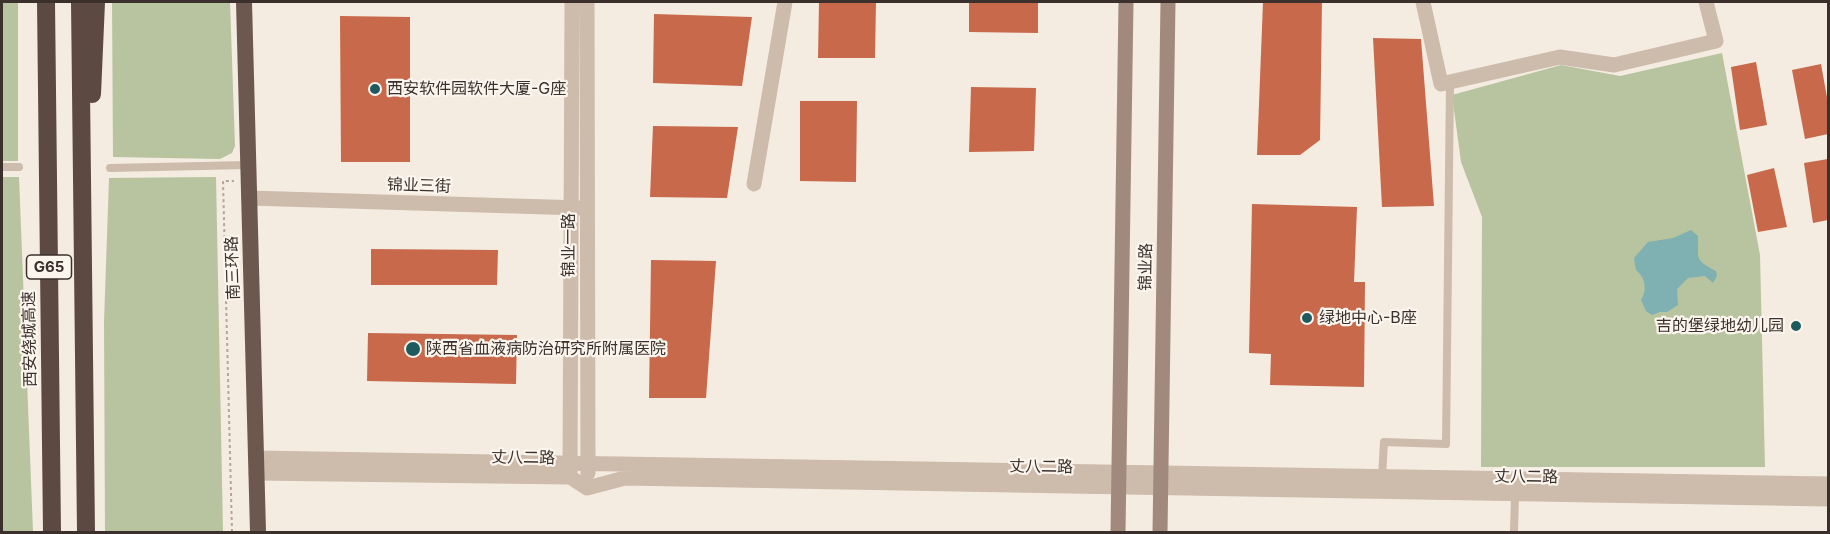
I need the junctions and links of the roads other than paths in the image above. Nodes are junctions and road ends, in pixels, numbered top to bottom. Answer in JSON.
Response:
{"nodes":[{"id":1,"x":41,"y":2,"type":"edge"},
{"id":2,"x":46,"y":2,"type":"edge"},
{"id":3,"x":80,"y":2,"type":"edge"},
{"id":4,"x":96,"y":2,"type":"edge"},
{"id":5,"x":244,"y":2,"type":"edge"},
{"id":6,"x":572,"y":2,"type":"edge"},
{"id":7,"x":587,"y":2,"type":"edge"},
{"id":8,"x":785,"y":2,"type":"edge"},
{"id":9,"x":1126,"y":2,"type":"edge"},
{"id":10,"x":1168,"y":2,"type":"edge"},
{"id":11,"x":1423,"y":2,"type":"edge"},
{"id":12,"x":1706,"y":2,"type":"edge"},
{"id":13,"x":46,"y":68,"type":"junction"},
{"id":14,"x":1450,"y":82,"type":"junction"},
{"id":15,"x":2,"y":167,"type":"edge"},
{"id":16,"x":19,"y":167,"type":"dead end"},
{"id":17,"x":110,"y":168,"type":"dead end"},
{"id":18,"x":248,"y":173,"type":"junction"},
{"id":19,"x":754,"y":184,"type":"dead end"},
{"id":20,"x":249,"y":198,"type":"junction"},
{"id":21,"x":82,"y":203,"type":"junction"},
{"id":22,"x":579,"y":208,"type":"junction"},
{"id":23,"x":588,"y":463,"type":"junction"},
{"id":24,"x":256,"y":466,"type":"junction"},
{"id":25,"x":570,"y":470,"type":"junction"},
{"id":26,"x":1382,"y":477,"type":"junction"},
{"id":27,"x":1119,"y":479,"type":"junction"},
{"id":28,"x":1161,"y":481,"type":"junction"},
{"id":29,"x":1828,"y":484,"type":"edge"},
{"id":30,"x":587,"y":488,"type":"junction"},
{"id":31,"x":1515,"y":495,"type":"junction"},
{"id":32,"x":1828,"y":499,"type":"edge"},
{"id":33,"x":52,"y":532,"type":"edge"},
{"id":34,"x":86,"y":532,"type":"edge"},
{"id":35,"x":258,"y":532,"type":"edge"},
{"id":36,"x":1118,"y":532,"type":"edge"},
{"id":37,"x":1160,"y":532,"type":"edge"},
{"id":38,"x":1514,"y":532,"type":"edge"}],
"edges":[{"from":1,"to":13,"type":"highway"},
{"from":2,"to":13,"type":"highway","name":"西安绕城高速","number":"G65"},
{"from":3,"to":21,"type":"highway","number":"G65"},
{"from":4,"to":21,"type":"highway"},
{"from":5,"to":18,"type":"highway","name":"南三环路"},
{"from":6,"to":22,"type":"street","name":"锦业一路"},
{"from":7,"to":22,"type":"street","name":"锦业一路"},
{"from":8,"to":19,"type":"street"},
{"from":9,"to":27,"type":"main road","name":"锦业路"},
{"from":10,"to":28,"type":"main road","name":"锦业路"},
{"from":11,"to":14,"type":"street"},
{"from":12,"to":14,"type":"street"},
{"from":13,"to":33,"type":"highway","name":"西安绕城高速","number":"G65"},
{"from":14,"to":26,"type":"lane"},
{"from":15,"to":16,"type":"lane"},
{"from":17,"to":18,"type":"lane"},
{"from":18,"to":20,"type":"highway","name":"南三环路"},
{"from":20,"to":22,"type":"street","name":"锦业三街"},
{"from":20,"to":24,"type":"highway","name":"南三环路"},
{"from":21,"to":34,"type":"highway","number":"G65"},
{"from":22,"to":23,"type":"street","name":"锦业一路"},
{"from":22,"to":25,"type":"street","name":"锦业一路"},
{"from":23,"to":25,"type":"street","name":"丈八二路"},
{"from":23,"to":27,"type":"street","name":"丈八二路"},
{"from":23,"to":30,"type":"street","name":"锦业一路"},
{"from":24,"to":25,"type":"street","name":"丈八二路"},
{"from":24,"to":35,"type":"highway","name":"南三环路"},
{"from":25,"to":30,"type":"street","name":"丈八二路"},
{"from":26,"to":28,"type":"street","name":"丈八二路"},
{"from":26,"to":29,"type":"street","name":"丈八二路"},
{"from":27,"to":28,"type":"street","name":"丈八二路"},
{"from":27,"to":30,"type":"street","name":"丈八二路"},
{"from":27,"to":36,"type":"main road","name":"锦业路"},
{"from":28,"to":31,"type":"street","name":"丈八二路"},
{"from":28,"to":37,"type":"main road","name":"锦业路"},
{"from":31,"to":32,"type":"street","name":"丈八二路"},
{"from":31,"to":38,"type":"lane"}]}
